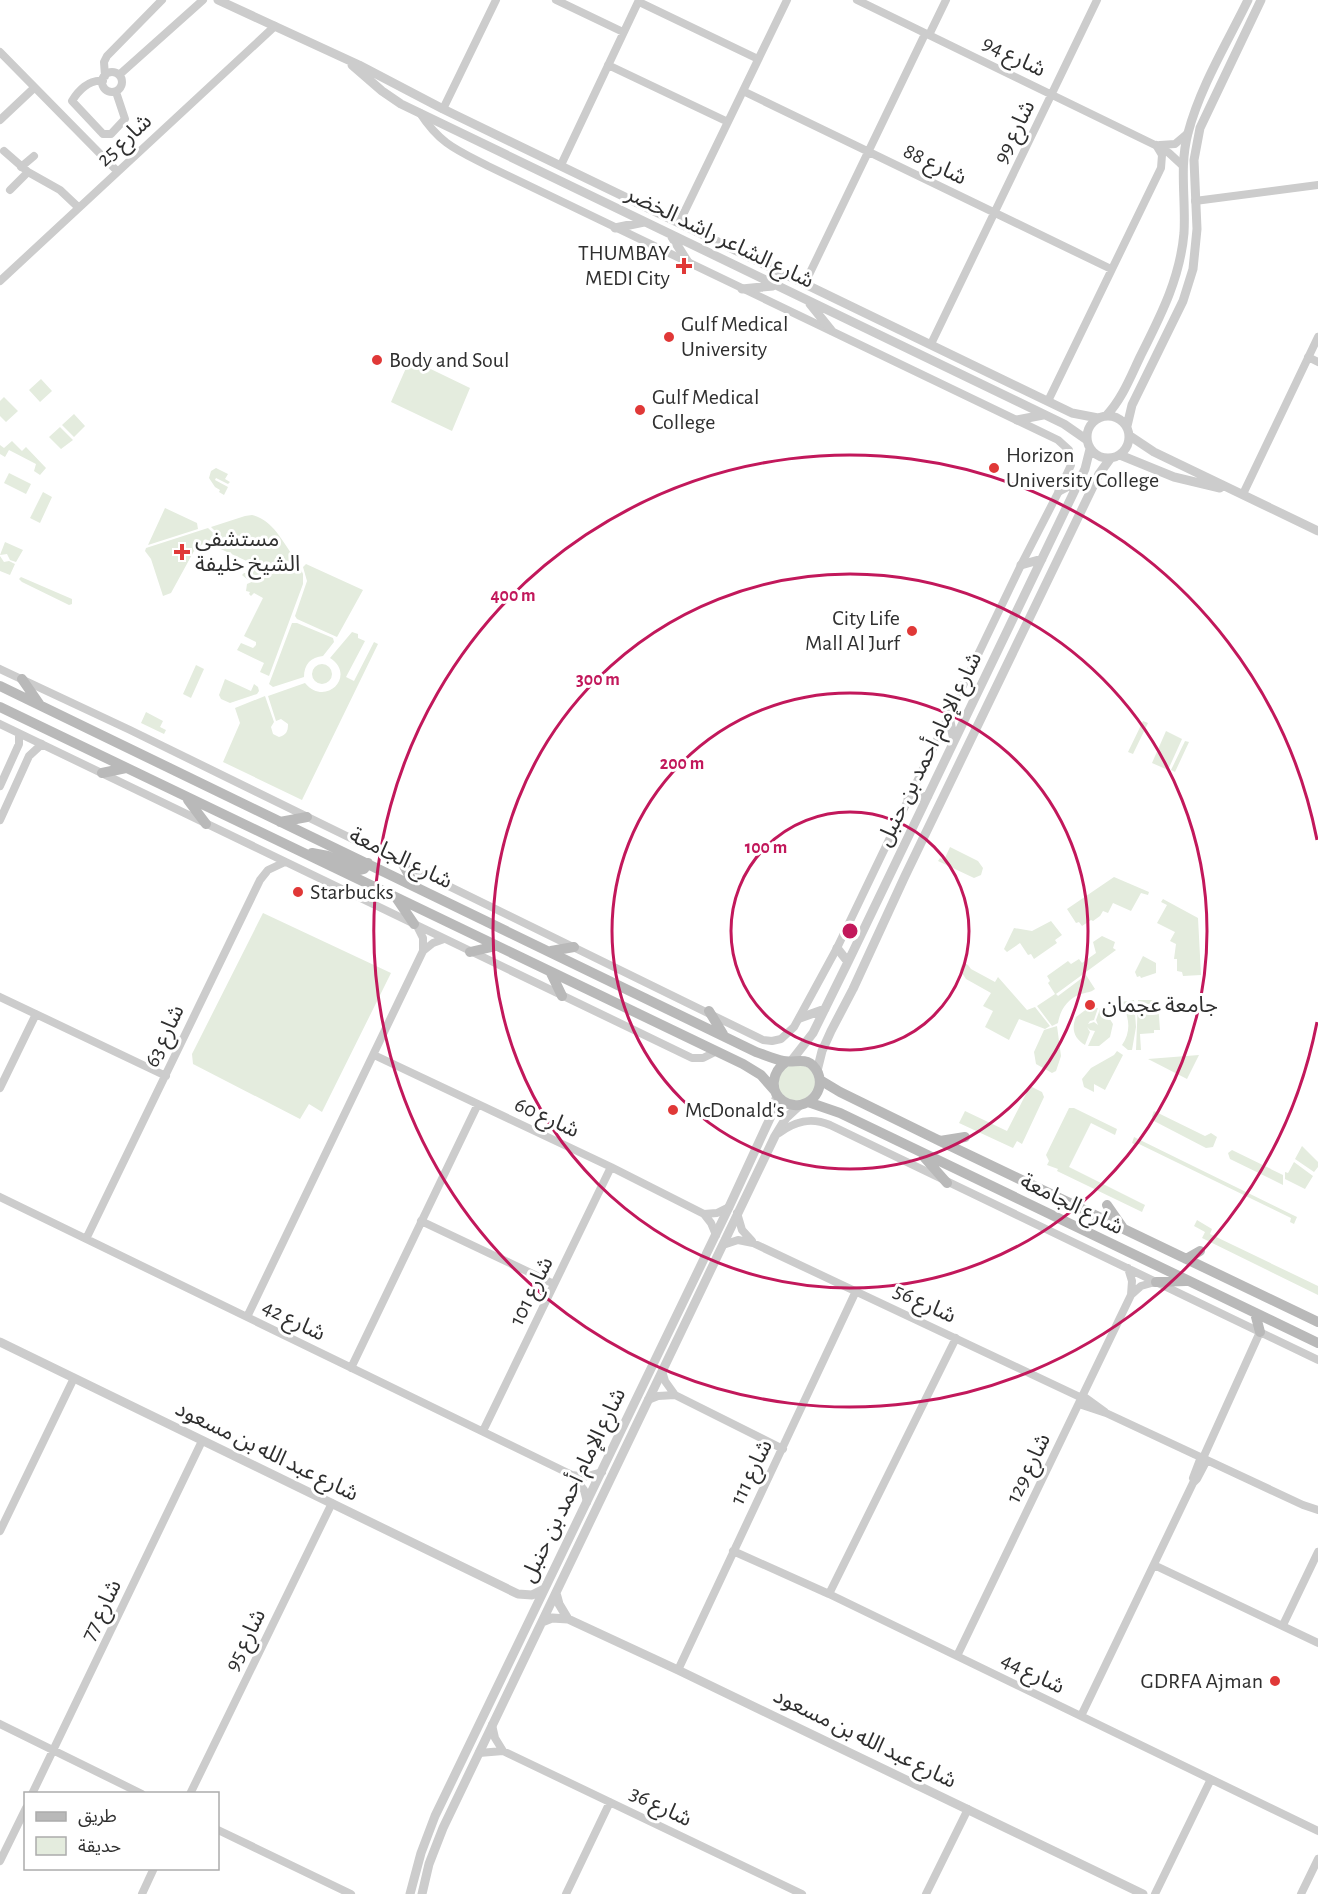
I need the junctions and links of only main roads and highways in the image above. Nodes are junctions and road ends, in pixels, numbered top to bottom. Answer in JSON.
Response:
{"nodes":[{"id":1,"x":22,"y":679,"type":"road end"},
{"id":2,"x":0,"y":686,"type":"edge"},
{"id":3,"x":41,"y":705,"type":"junction"},
{"id":4,"x":0,"y":707,"type":"edge"},
{"id":5,"x":126,"y":768,"type":"junction"},
{"id":6,"x":102,"y":773,"type":"road end"},
{"id":7,"x":186,"y":797,"type":"junction"},
{"id":8,"x":307,"y":817,"type":"road end"},
{"id":9,"x":280,"y":822,"type":"junction"},
{"id":10,"x":206,"y":824,"type":"road end"},
{"id":11,"x":306,"y":854,"type":"junction"},
{"id":12,"x":368,"y":863,"type":"junction"},
{"id":13,"x":403,"y":864,"type":"road end"},
{"id":14,"x":416,"y":886,"type":"junction"},
{"id":15,"x":397,"y":899,"type":"junction"},
{"id":16,"x":415,"y":925,"type":"road end"},
{"id":17,"x":496,"y":946,"type":"junction"},
{"id":18,"x":574,"y":947,"type":"road end"},
{"id":19,"x":470,"y":951,"type":"road end"},
{"id":20,"x":551,"y":951,"type":"junction"},
{"id":21,"x":551,"y":973,"type":"junction"},
{"id":22,"x":562,"y":996,"type":"road end"},
{"id":23,"x":709,"y":1011,"type":"road end"},
{"id":24,"x":725,"y":1037,"type":"junction"},
{"id":25,"x":789,"y":1061,"type":"junction"},
{"id":26,"x":818,"y":1076,"type":"junction"},
{"id":27,"x":776,"y":1093,"type":"junction"},
{"id":28,"x":804,"y":1104,"type":"junction"},
{"id":29,"x":965,"y":1137,"type":"dead end"},
{"id":30,"x":940,"y":1141,"type":"junction"},
{"id":31,"x":920,"y":1152,"type":"junction"},
{"id":32,"x":947,"y":1183,"type":"road end"},
{"id":33,"x":1107,"y":1205,"type":"dead end"},
{"id":34,"x":1123,"y":1228,"type":"junction"},
{"id":35,"x":1200,"y":1251,"type":"dead end"},
{"id":36,"x":1186,"y":1259,"type":"junction"},
{"id":37,"x":1187,"y":1281,"type":"junction"},
{"id":38,"x":1156,"y":1282,"type":"road end"},
{"id":39,"x":1318,"y":1310,"type":"edge"},
{"id":40,"x":1255,"y":1313,"type":"junction"},
{"id":41,"x":1301,"y":1315,"type":"junction"},
{"id":42,"x":1318,"y":1322,"type":"edge"},
{"id":43,"x":1260,"y":1332,"type":"road end"},
{"id":44,"x":1318,"y":1343,"type":"edge"}],
"edges":[{"from":1,"to":3,"type":"main road"},
{"from":2,"to":3,"type":"main road","name":"شارع الجامعة"},
{"from":3,"to":9,"type":"main road","name":"شارع الجامعة"},
{"from":4,"to":5,"type":"main road","name":"شارع الجامعة"},
{"from":5,"to":6,"type":"main road"},
{"from":5,"to":7,"type":"main road","name":"شارع الجامعة"},
{"from":7,"to":10,"type":"main road"},
{"from":7,"to":11,"type":"main road","name":"شارع الجامعة"},
{"from":8,"to":9,"type":"main road"},
{"from":9,"to":12,"type":"main road","name":"شارع الجامعة"},
{"from":11,"to":12,"type":"main road"},
{"from":11,"to":15,"type":"main road","name":"شارع الجامعة"},
{"from":12,"to":14,"type":"main road","name":"شارع الجامعة"},
{"from":13,"to":14,"type":"main road"},
{"from":14,"to":20,"type":"main road","name":"شارع الجامعة"},
{"from":15,"to":16,"type":"main road"},
{"from":15,"to":17,"type":"main road","name":"شارع الجامعة"},
{"from":17,"to":19,"type":"main road"},
{"from":17,"to":21,"type":"main road","name":"شارع الجامعة"},
{"from":18,"to":20,"type":"main road"},
{"from":20,"to":24,"type":"main road","name":"شارع الجامعة"},
{"from":21,"to":22,"type":"main road"},
{"from":21,"to":27,"type":"main road","name":"شارع الجامعة"},
{"from":23,"to":24,"type":"main road"},
{"from":24,"to":25,"type":"main road","name":"شارع الجامعة"},
{"from":25,"to":26,"type":"main road"},
{"from":25,"to":27,"type":"main road"},
{"from":26,"to":28,"type":"main road"},
{"from":26,"to":30,"type":"main road","name":"شارع الجامعة"},
{"from":27,"to":28,"type":"main road"},
{"from":28,"to":31,"type":"main road","name":"شارع الجامعة"},
{"from":29,"to":30,"type":"main road"},
{"from":30,"to":34,"type":"main road","name":"شارع الجامعة"},
{"from":31,"to":32,"type":"main road"},
{"from":31,"to":37,"type":"main road","name":"شارع الجامعة"},
{"from":33,"to":34,"type":"main road"},
{"from":34,"to":36,"type":"main road","name":"شارع الجامعة"},
{"from":35,"to":36,"type":"main road"},
{"from":36,"to":41,"type":"main road","name":"شارع الجامعة"},
{"from":37,"to":38,"type":"main road"},
{"from":37,"to":40,"type":"main road","name":"شارع الجامعة"},
{"from":39,"to":41,"type":"main road"},
{"from":40,"to":43,"type":"main road"},
{"from":40,"to":44,"type":"main road","name":"شارع الجامعة"},
{"from":41,"to":42,"type":"main road","name":"شارع الجامعة"}]}
